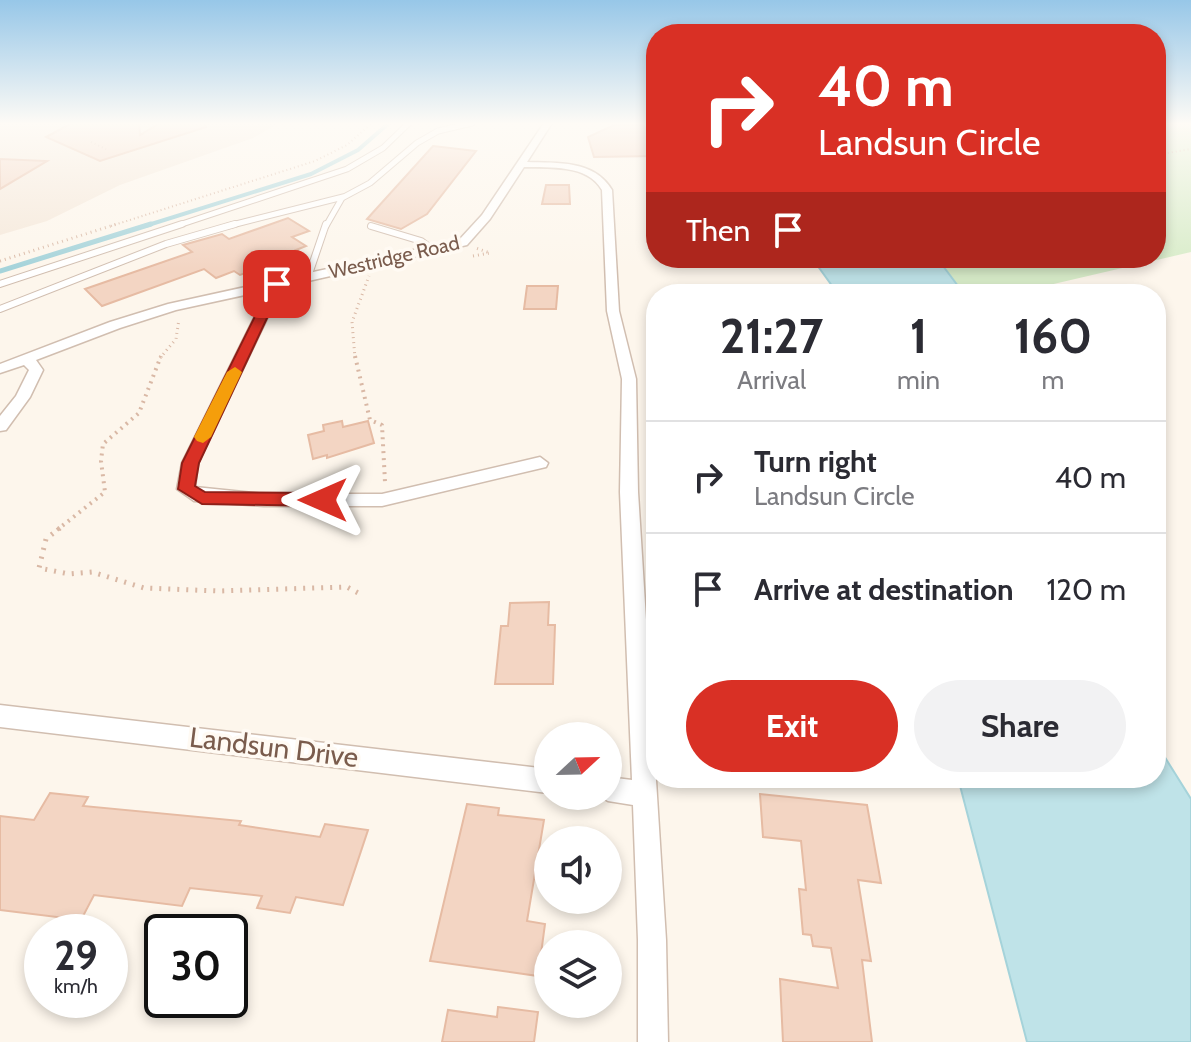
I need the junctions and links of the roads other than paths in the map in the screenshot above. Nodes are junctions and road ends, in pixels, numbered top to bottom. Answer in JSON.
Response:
{"nodes":[{"id":1,"x":338,"y":172,"type":"edge"},
{"id":2,"x":384,"y":172,"type":"edge"},
{"id":3,"x":516,"y":172,"type":"edge"},
{"id":4,"x":585,"y":172,"type":"edge"},
{"id":5,"x":343,"y":197,"type":"junction"},
{"id":6,"x":371,"y":226,"type":"dead end"},
{"id":7,"x":433,"y":250,"type":"junction"},
{"id":8,"x":308,"y":277,"type":"junction"},
{"id":9,"x":0,"y":284,"type":"edge"},
{"id":10,"x":277,"y":284,"type":"junction"},
{"id":11,"x":0,"y":309,"type":"edge"},
{"id":12,"x":27,"y":359,"type":"junction"},
{"id":13,"x":0,"y":369,"type":"edge"},
{"id":14,"x":0,"y":426,"type":"edge"},
{"id":15,"x":540,"y":463,"type":"dead end"},
{"id":16,"x":0,"y":716,"type":"edge"},
{"id":17,"x":534,"y":779,"type":"edge"},
{"id":18,"x":622,"y":791,"type":"edge"},
{"id":19,"x":644,"y":794,"type":"junction"},
{"id":20,"x":653,"y":1042,"type":"edge"}],
"edges":[{"from":1,"to":9,"type":"lane"},
{"from":2,"to":5,"type":"lane"},
{"from":3,"to":7,"type":"street","name":"Westridge Road"},
{"from":4,"to":19,"type":"street"},
{"from":5,"to":8,"type":"lane"},
{"from":5,"to":11,"type":"lane"},
{"from":6,"to":7,"type":"lane"},
{"from":7,"to":8,"type":"street","name":"Westridge Road"},
{"from":8,"to":10,"type":"street","name":"Westridge Road"},
{"from":10,"to":12,"type":"street","name":"Westridge Road"},
{"from":10,"to":15,"type":"street"},
{"from":12,"to":13,"type":"street","name":"Westridge Road"},
{"from":12,"to":14,"type":"street"},
{"from":16,"to":17,"type":"street","name":"Landsun Drive"},
{"from":18,"to":19,"type":"street"},
{"from":19,"to":20,"type":"street"}]}
